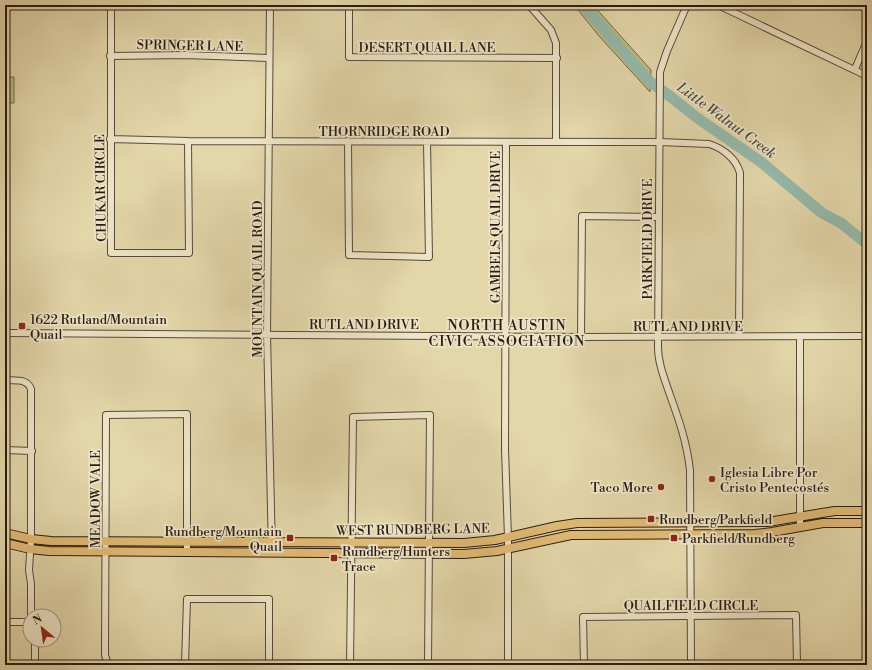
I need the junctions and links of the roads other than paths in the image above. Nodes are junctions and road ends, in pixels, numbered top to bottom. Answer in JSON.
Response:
{"nodes":[{"id":1,"x":111,"y":5,"type":"edge"},
{"id":2,"x":270,"y":5,"type":"edge"},
{"id":3,"x":349,"y":5,"type":"edge"},
{"id":4,"x":529,"y":5,"type":"edge"},
{"id":5,"x":687,"y":5,"type":"edge"},
{"id":6,"x":718,"y":5,"type":"edge"},
{"id":7,"x":867,"y":41,"type":"edge"},
{"id":8,"x":110,"y":56,"type":"junction"},
{"id":9,"x":269,"y":58,"type":"junction"},
{"id":10,"x":557,"y":58,"type":"junction"},
{"id":11,"x":855,"y":69,"type":"junction"},
{"id":12,"x":867,"y":76,"type":"edge"},
{"id":13,"x":110,"y":139,"type":"junction"},
{"id":14,"x":188,"y":141,"type":"junction"},
{"id":15,"x":269,"y":141,"type":"junction"},
{"id":16,"x":348,"y":141,"type":"junction"},
{"id":17,"x":427,"y":142,"type":"junction"},
{"id":18,"x":556,"y":142,"type":"junction"},
{"id":19,"x":659,"y":142,"type":"junction"},
{"id":20,"x":506,"y":143,"type":"junction"},
{"id":21,"x":658,"y":217,"type":"junction"},
{"id":22,"x":5,"y":333,"type":"edge"},
{"id":23,"x":267,"y":334,"type":"junction"},
{"id":24,"x":505,"y":336,"type":"junction"},
{"id":25,"x":738,"y":336,"type":"junction"},
{"id":26,"x":800,"y":336,"type":"junction"},
{"id":27,"x":867,"y":336,"type":"edge"},
{"id":28,"x":581,"y":337,"type":"junction"},
{"id":29,"x":658,"y":337,"type":"junction"},
{"id":30,"x":5,"y":380,"type":"edge"},
{"id":31,"x":5,"y":450,"type":"edge"},
{"id":32,"x":32,"y":451,"type":"junction"},
{"id":33,"x":867,"y":511,"type":"edge"},
{"id":34,"x":800,"y":516,"type":"junction"},
{"id":35,"x":867,"y":522,"type":"edge"},
{"id":36,"x":586,"y":523,"type":"junction"},
{"id":37,"x":690,"y":523,"type":"junction"},
{"id":38,"x":800,"y":527,"type":"junction"},
{"id":39,"x":5,"y":533,"type":"edge"},
{"id":40,"x":690,"y":533,"type":"junction"},
{"id":41,"x":587,"y":534,"type":"junction"},
{"id":42,"x":508,"y":538,"type":"junction"},
{"id":43,"x":31,"y":539,"type":"junction"},
{"id":44,"x":187,"y":541,"type":"junction"},
{"id":45,"x":105,"y":542,"type":"junction"},
{"id":46,"x":272,"y":542,"type":"junction"},
{"id":47,"x":351,"y":542,"type":"junction"},
{"id":48,"x":5,"y":543,"type":"edge"},
{"id":49,"x":428,"y":543,"type":"junction"},
{"id":50,"x":508,"y":548,"type":"junction"},
{"id":51,"x":30,"y":549,"type":"junction"},
{"id":52,"x":106,"y":552,"type":"junction"},
{"id":53,"x":187,"y":552,"type":"junction"},
{"id":54,"x":272,"y":552,"type":"junction"},
{"id":55,"x":351,"y":553,"type":"junction"},
{"id":56,"x":428,"y":553,"type":"junction"},
{"id":57,"x":31,"y":608,"type":"edge"},
{"id":58,"x":690,"y":617,"type":"junction"},
{"id":59,"x":5,"y":622,"type":"edge"},
{"id":60,"x":22,"y":622,"type":"edge"},
{"id":61,"x":35,"y":648,"type":"edge"},
{"id":62,"x":35,"y":664,"type":"edge"},
{"id":63,"x":108,"y":665,"type":"edge"},
{"id":64,"x":185,"y":665,"type":"edge"},
{"id":65,"x":269,"y":665,"type":"edge"},
{"id":66,"x":350,"y":665,"type":"edge"},
{"id":67,"x":428,"y":665,"type":"edge"},
{"id":68,"x":508,"y":665,"type":"edge"},
{"id":69,"x":584,"y":665,"type":"edge"},
{"id":70,"x":691,"y":665,"type":"edge"},
{"id":71,"x":798,"y":665,"type":"edge"}],
"edges":[{"from":1,"to":8,"type":"street","name":"CHUKAR CIRCLE"},
{"from":2,"to":9,"type":"street","name":"MOUNTAIN QUAIL ROAD"},
{"from":3,"to":10,"type":"street","name":"DESERT QUAIL LANE"},
{"from":4,"to":10,"type":"street"},
{"from":5,"to":19,"type":"street","name":"PARKFIELD DRIVE"},
{"from":6,"to":11,"type":"street"},
{"from":7,"to":11,"type":"street"},
{"from":8,"to":9,"type":"street","name":"SPRINGER LANE"},
{"from":8,"to":13,"type":"street","name":"CHUKAR CIRCLE"},
{"from":9,"to":15,"type":"street","name":"MOUNTAIN QUAIL ROAD"},
{"from":10,"to":18,"type":"street"},
{"from":11,"to":12,"type":"street"},
{"from":13,"to":14,"type":"street","name":"THORNRIDGE ROAD"},
{"from":13,"to":14,"type":"street","name":"CHUKAR CIRCLE"},
{"from":14,"to":15,"type":"street","name":"THORNRIDGE ROAD"},
{"from":15,"to":16,"type":"street","name":"THORNRIDGE ROAD"},
{"from":15,"to":23,"type":"street","name":"MOUNTAIN QUAIL ROAD"},
{"from":16,"to":17,"type":"street","name":"THORNRIDGE ROAD"},
{"from":16,"to":17,"type":"street"},
{"from":17,"to":20,"type":"street","name":"THORNRIDGE ROAD"},
{"from":18,"to":19,"type":"street","name":"THORNRIDGE ROAD"},
{"from":18,"to":20,"type":"street","name":"THORNRIDGE ROAD"},
{"from":19,"to":21,"type":"street","name":"PARKFIELD DRIVE"},
{"from":19,"to":25,"type":"street","name":"THORNRIDGE ROAD"},
{"from":20,"to":24,"type":"street","name":"GAMBELS QUAIL DRIVE"},
{"from":21,"to":28,"type":"street"},
{"from":21,"to":29,"type":"street","name":"PARKFIELD DRIVE"},
{"from":22,"to":23,"type":"street","name":"RUTLAND DRIVE"},
{"from":23,"to":24,"type":"street","name":"RUTLAND DRIVE"},
{"from":23,"to":46,"type":"street","name":"MOUNTAIN QUAIL ROAD"},
{"from":24,"to":28,"type":"street","name":"RUTLAND DRIVE"},
{"from":24,"to":42,"type":"street","name":"GAMBELS QUAIL DRIVE"},
{"from":25,"to":26,"type":"street","name":"RUTLAND DRIVE"},
{"from":25,"to":29,"type":"street","name":"RUTLAND DRIVE"},
{"from":26,"to":27,"type":"street","name":"RUTLAND DRIVE"},
{"from":26,"to":34,"type":"street"},
{"from":28,"to":29,"type":"street","name":"RUTLAND DRIVE"},
{"from":29,"to":37,"type":"street","name":"PARKFIELD DRIVE"},
{"from":30,"to":32,"type":"street"},
{"from":31,"to":32,"type":"street"},
{"from":32,"to":43,"type":"street"},
{"from":33,"to":34,"type":"main road","name":"WEST RUNDBERG LANE"},
{"from":34,"to":37,"type":"main road","name":"WEST RUNDBERG LANE"},
{"from":34,"to":38,"type":"street"},
{"from":35,"to":38,"type":"main road","name":"WEST RUNDBERG LANE"},
{"from":36,"to":37,"type":"main road","name":"WEST RUNDBERG LANE"},
{"from":36,"to":41,"type":"main road"},
{"from":36,"to":42,"type":"main road","name":"WEST RUNDBERG LANE"},
{"from":37,"to":40,"type":"street","name":"PARKFIELD DRIVE"},
{"from":38,"to":40,"type":"main road","name":"WEST RUNDBERG LANE"},
{"from":39,"to":43,"type":"main road","name":"WEST RUNDBERG LANE"},
{"from":40,"to":41,"type":"main road","name":"WEST RUNDBERG LANE"},
{"from":40,"to":58,"type":"street","name":"PARKFIELD DRIVE"},
{"from":41,"to":50,"type":"main road","name":"WEST RUNDBERG LANE"},
{"from":42,"to":49,"type":"main road","name":"WEST RUNDBERG LANE"},
{"from":42,"to":50,"type":"street","name":"GAMBELS QUAIL DRIVE"},
{"from":43,"to":45,"type":"main road","name":"WEST RUNDBERG LANE"},
{"from":43,"to":51,"type":"street"},
{"from":44,"to":45,"type":"main road","name":"WEST RUNDBERG LANE"},
{"from":44,"to":45,"type":"street","name":"MEADOW VALE"},
{"from":44,"to":46,"type":"main road","name":"WEST RUNDBERG LANE"},
{"from":44,"to":53,"type":"street"},
{"from":45,"to":52,"type":"street","name":"MEADOW VALE"},
{"from":46,"to":47,"type":"main road","name":"WEST RUNDBERG LANE"},
{"from":46,"to":54,"type":"street","name":"MOUNTAIN QUAIL ROAD"},
{"from":47,"to":49,"type":"main road","name":"WEST RUNDBERG LANE"},
{"from":47,"to":49,"type":"street"},
{"from":47,"to":55,"type":"street"},
{"from":48,"to":51,"type":"main road","name":"WEST RUNDBERG LANE"},
{"from":49,"to":56,"type":"street"},
{"from":50,"to":56,"type":"main road","name":"WEST RUNDBERG LANE"},
{"from":50,"to":68,"type":"street","name":"GAMBELS QUAIL DRIVE"},
{"from":51,"to":52,"type":"main road","name":"WEST RUNDBERG LANE"},
{"from":51,"to":57,"type":"street"},
{"from":52,"to":53,"type":"main road","name":"WEST RUNDBERG LANE"},
{"from":52,"to":63,"type":"street","name":"MEADOW VALE"},
{"from":53,"to":54,"type":"main road","name":"WEST RUNDBERG LANE"},
{"from":54,"to":55,"type":"main road","name":"WEST RUNDBERG LANE"},
{"from":55,"to":56,"type":"main road","name":"WEST RUNDBERG LANE"},
{"from":55,"to":66,"type":"street"},
{"from":56,"to":67,"type":"street"},
{"from":58,"to":69,"type":"street","name":"QUAILFIELD CIRCLE"},
{"from":58,"to":70,"type":"street","name":"PARKFIELD DRIVE"},
{"from":58,"to":71,"type":"street","name":"QUAILFIELD CIRCLE"},
{"from":59,"to":60,"type":"street"},
{"from":61,"to":62,"type":"street"},
{"from":64,"to":65,"type":"street"}]}
